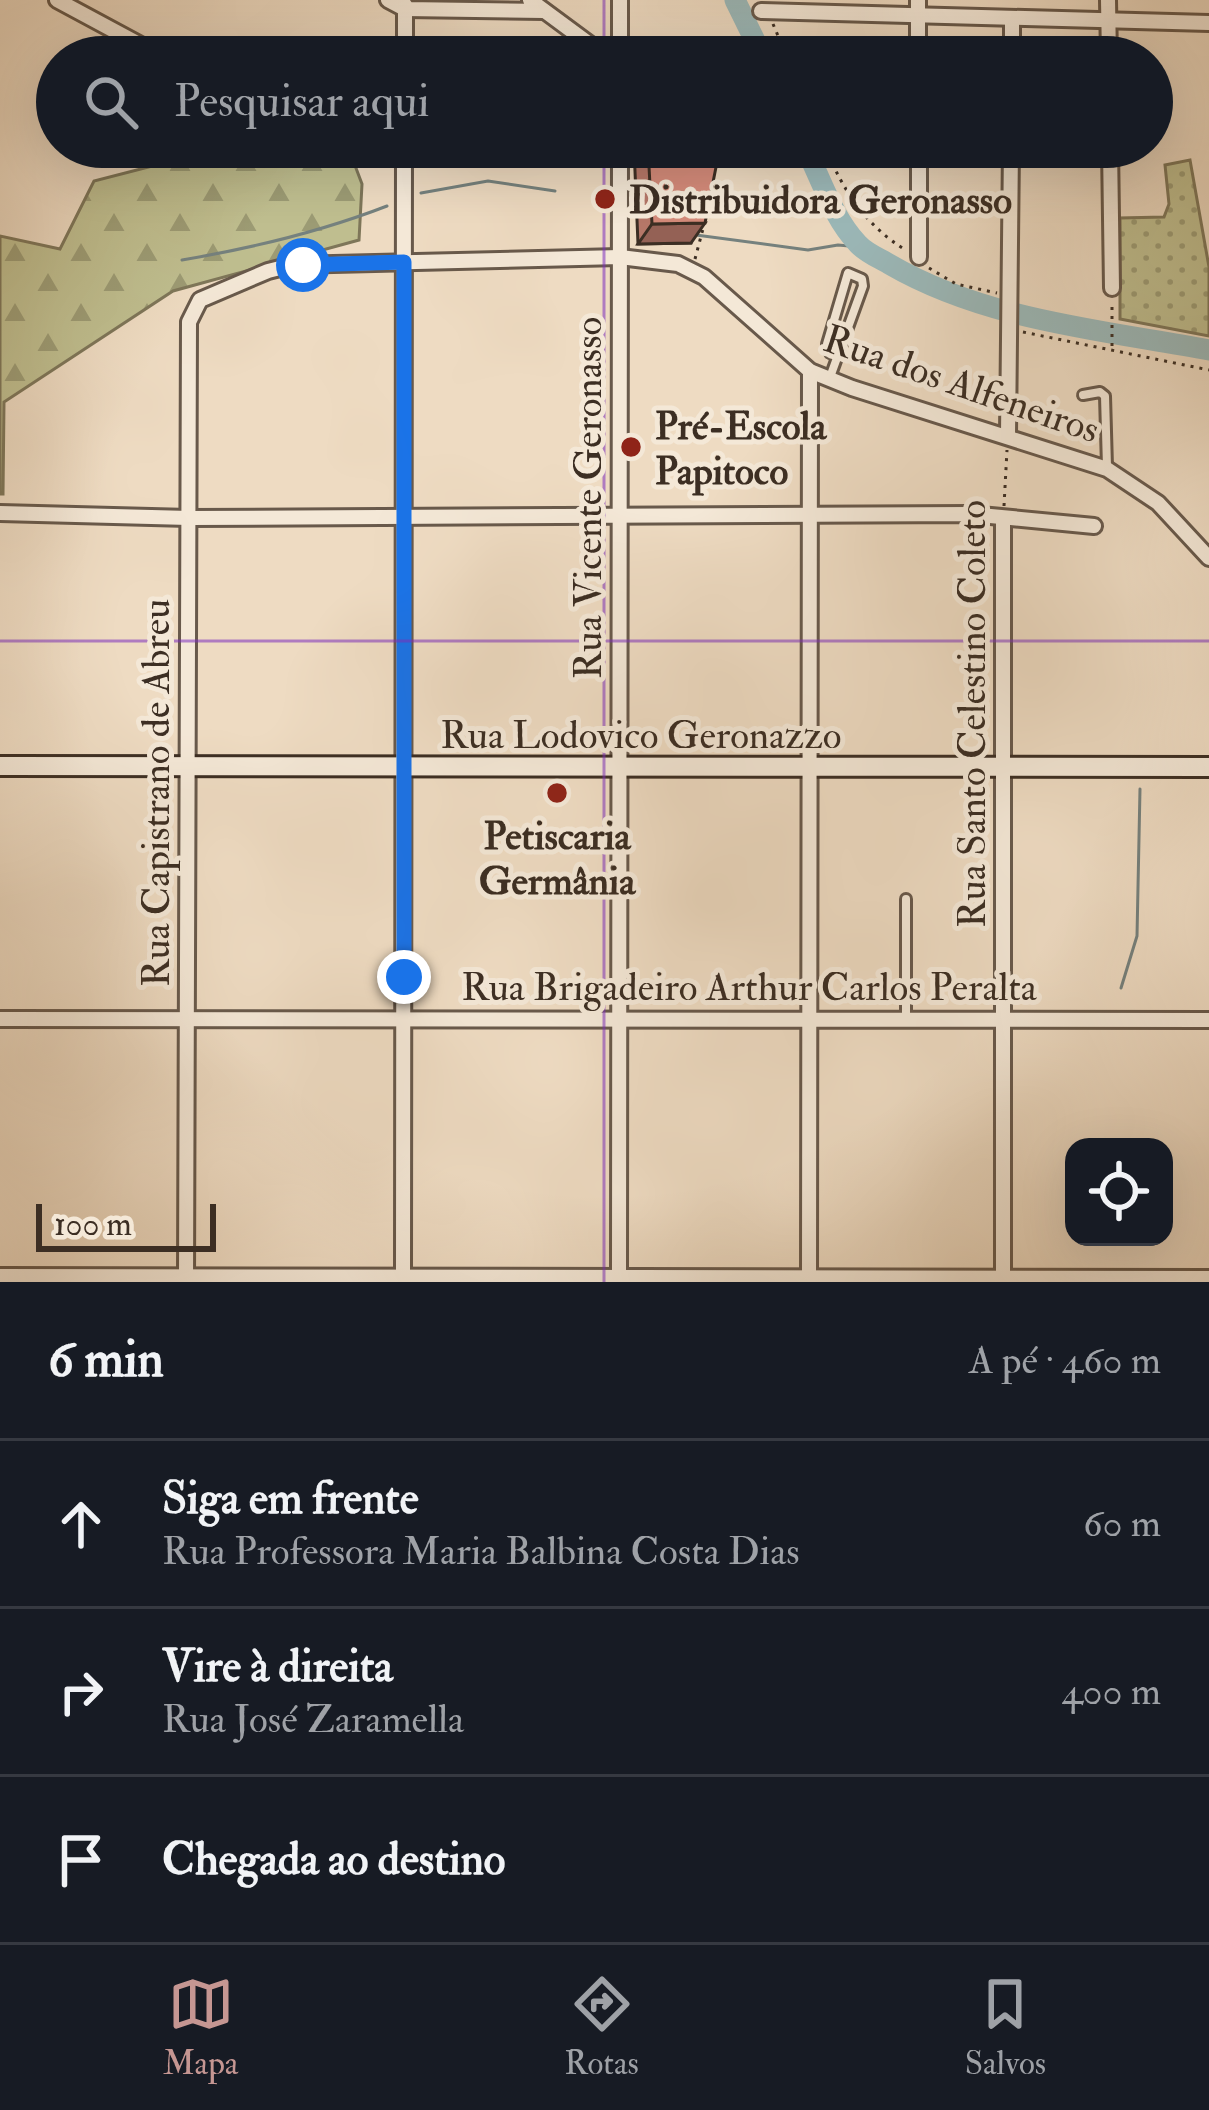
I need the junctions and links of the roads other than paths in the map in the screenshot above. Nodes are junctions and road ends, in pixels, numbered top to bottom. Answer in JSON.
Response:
{"nodes":[{"id":1,"x":57,"y":0,"type":"edge"},
{"id":2,"x":388,"y":0,"type":"edge"},
{"id":3,"x":530,"y":0,"type":"edge"},
{"id":4,"x":620,"y":0,"type":"edge"},
{"id":5,"x":1108,"y":0,"type":"edge"},
{"id":6,"x":405,"y":4,"type":"edge"},
{"id":7,"x":825,"y":6,"type":"edge"},
{"id":8,"x":918,"y":8,"type":"edge"},
{"id":9,"x":544,"y":11,"type":"junction"},
{"id":10,"x":761,"y":11,"type":"road end"},
{"id":11,"x":1012,"y":18,"type":"junction"},
{"id":12,"x":1108,"y":20,"type":"junction"},
{"id":13,"x":1209,"y":23,"type":"edge"},
{"id":14,"x":124,"y":36,"type":"edge"},
{"id":15,"x":404,"y":36,"type":"edge"},
{"id":16,"x":578,"y":36,"type":"edge"},
{"id":17,"x":620,"y":36,"type":"edge"},
{"id":18,"x":1012,"y":36,"type":"edge"},
{"id":19,"x":1108,"y":36,"type":"edge"},
{"id":20,"x":404,"y":168,"type":"edge"},
{"id":21,"x":620,"y":168,"type":"edge"},
{"id":22,"x":919,"y":168,"type":"edge"},
{"id":23,"x":1011,"y":168,"type":"edge"},
{"id":24,"x":1110,"y":168,"type":"edge"},
{"id":25,"x":620,"y":257,"type":"junction"},
{"id":26,"x":920,"y":257,"type":"road end"},
{"id":27,"x":404,"y":262,"type":"junction"},
{"id":28,"x":1112,"y":288,"type":"dead end"},
{"id":29,"x":838,"y":356,"type":"junction"},
{"id":30,"x":810,"y":371,"type":"junction"},
{"id":31,"x":829,"y":380,"type":"junction"},
{"id":32,"x":1083,"y":394,"type":"dead end"},
{"id":33,"x":1008,"y":435,"type":"junction"},
{"id":34,"x":1107,"y":469,"type":"junction"},
{"id":35,"x":0,"y":513,"type":"edge"},
{"id":36,"x":810,"y":514,"type":"junction"},
{"id":37,"x":620,"y":516,"type":"junction"},
{"id":38,"x":404,"y":517,"type":"junction"},
{"id":39,"x":189,"y":518,"type":"junction"},
{"id":40,"x":1003,"y":520,"type":"junction"},
{"id":41,"x":1094,"y":526,"type":"dead end"},
{"id":42,"x":1209,"y":558,"type":"edge"},
{"id":43,"x":0,"y":766,"type":"edge"},
{"id":44,"x":188,"y":766,"type":"junction"},
{"id":45,"x":404,"y":766,"type":"junction"},
{"id":46,"x":620,"y":767,"type":"junction"},
{"id":47,"x":810,"y":767,"type":"junction"},
{"id":48,"x":1003,"y":767,"type":"junction"},
{"id":49,"x":1209,"y":767,"type":"edge"},
{"id":50,"x":906,"y":899,"type":"dead end"},
{"id":51,"x":0,"y":1018,"type":"edge"},
{"id":52,"x":187,"y":1019,"type":"junction"},
{"id":53,"x":404,"y":1019,"type":"junction"},
{"id":54,"x":619,"y":1019,"type":"junction"},
{"id":55,"x":809,"y":1019,"type":"junction"},
{"id":56,"x":906,"y":1019,"type":"junction"},
{"id":57,"x":1003,"y":1020,"type":"junction"},
{"id":58,"x":1209,"y":1020,"type":"edge"},
{"id":59,"x":0,"y":1276,"type":"edge"},
{"id":60,"x":1209,"y":1277,"type":"edge"},
{"id":61,"x":186,"y":1279,"type":"edge"},
{"id":62,"x":403,"y":1279,"type":"edge"},
{"id":63,"x":619,"y":1279,"type":"edge"},
{"id":64,"x":809,"y":1279,"type":"edge"},
{"id":65,"x":1003,"y":1280,"type":"edge"}],
"edges":[{"from":1,"to":14,"type":"street"},
{"from":2,"to":6,"type":"street"},
{"from":3,"to":9,"type":"street"},
{"from":4,"to":17,"type":"street"},
{"from":5,"to":12,"type":"street"},
{"from":6,"to":9,"type":"street"},
{"from":6,"to":15,"type":"street"},
{"from":7,"to":8,"type":"street"},
{"from":7,"to":10,"type":"street"},
{"from":8,"to":11,"type":"street"},
{"from":9,"to":16,"type":"street"},
{"from":11,"to":12,"type":"street"},
{"from":11,"to":18,"type":"street"},
{"from":12,"to":13,"type":"street"},
{"from":12,"to":19,"type":"street"},
{"from":20,"to":27,"type":"street"},
{"from":21,"to":25,"type":"street","name":"Rua Vicente Geronasso"},
{"from":22,"to":26,"type":"street"},
{"from":23,"to":33,"type":"street"},
{"from":24,"to":28,"type":"street"},
{"from":25,"to":27,"type":"street"},
{"from":25,"to":30,"type":"street","name":"Rua dos Alfeneiros"},
{"from":25,"to":37,"type":"street","name":"Rua Vicente Geronasso"},
{"from":27,"to":38,"type":"street"},
{"from":27,"to":39,"type":"street","name":"Rua Capistrano de Abreu"},
{"from":29,"to":29,"type":"lane"},
{"from":29,"to":31,"type":"lane"},
{"from":30,"to":31,"type":"street","name":"Rua dos Alfeneiros"},
{"from":30,"to":36,"type":"street"},
{"from":31,"to":33,"type":"street","name":"Rua dos Alfeneiros"},
{"from":32,"to":34,"type":"lane"},
{"from":33,"to":34,"type":"street","name":"Rua dos Alfeneiros"},
{"from":34,"to":42,"type":"street","name":"Rua dos Alfeneiros"},
{"from":35,"to":39,"type":"street"},
{"from":36,"to":37,"type":"street"},
{"from":36,"to":40,"type":"street"},
{"from":36,"to":47,"type":"street"},
{"from":37,"to":38,"type":"street"},
{"from":37,"to":46,"type":"street","name":"Rua Vicente Geronasso"},
{"from":38,"to":39,"type":"street"},
{"from":38,"to":45,"type":"street"},
{"from":39,"to":44,"type":"street","name":"Rua Capistrano de Abreu"},
{"from":40,"to":41,"type":"street"},
{"from":40,"to":48,"type":"street","name":"Rua Santo Celestino Coleto"},
{"from":43,"to":44,"type":"main road","name":"Rua Lodovico Geronazzo"},
{"from":44,"to":45,"type":"main road","name":"Rua Lodovico Geronazzo"},
{"from":44,"to":52,"type":"street","name":"Rua Capistrano de Abreu"},
{"from":45,"to":46,"type":"main road","name":"Rua Lodovico Geronazzo"},
{"from":45,"to":53,"type":"street"},
{"from":46,"to":47,"type":"main road","name":"Rua Lodovico Geronazzo"},
{"from":46,"to":54,"type":"street","name":"Rua Vicente Geronasso"},
{"from":47,"to":48,"type":"main road","name":"Rua Lodovico Geronazzo"},
{"from":47,"to":55,"type":"street"},
{"from":48,"to":49,"type":"main road","name":"Rua Lodovico Geronazzo"},
{"from":48,"to":57,"type":"street","name":"Rua Santo Celestino Coleto"},
{"from":50,"to":56,"type":"lane"},
{"from":51,"to":52,"type":"street","name":"Rua Brigadeiro Arthur Carlos Peralta"},
{"from":52,"to":53,"type":"street","name":"Rua Brigadeiro Arthur Carlos Peralta"},
{"from":52,"to":61,"type":"street","name":"Rua Capistrano de Abreu"},
{"from":53,"to":54,"type":"street","name":"Rua Brigadeiro Arthur Carlos Peralta"},
{"from":53,"to":62,"type":"street"},
{"from":54,"to":55,"type":"street","name":"Rua Brigadeiro Arthur Carlos Peralta"},
{"from":54,"to":63,"type":"street","name":"Rua Vicente Geronasso"},
{"from":55,"to":56,"type":"street","name":"Rua Brigadeiro Arthur Carlos Peralta"},
{"from":55,"to":64,"type":"street"},
{"from":56,"to":57,"type":"street","name":"Rua Brigadeiro Arthur Carlos Peralta"},
{"from":57,"to":58,"type":"street","name":"Rua Brigadeiro Arthur Carlos Peralta"},
{"from":57,"to":65,"type":"street","name":"Rua Santo Celestino Coleto"},
{"from":59,"to":61,"type":"street"},
{"from":60,"to":65,"type":"street"},
{"from":61,"to":62,"type":"street"},
{"from":62,"to":63,"type":"street"},
{"from":63,"to":64,"type":"street"},
{"from":64,"to":65,"type":"street"}]}
